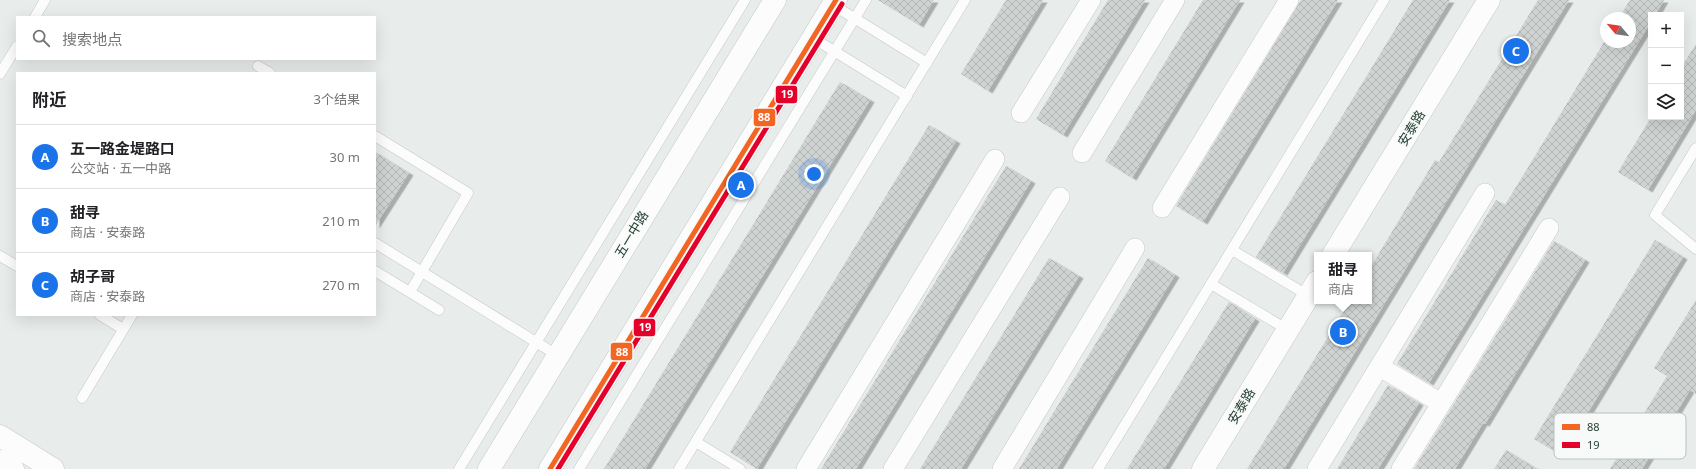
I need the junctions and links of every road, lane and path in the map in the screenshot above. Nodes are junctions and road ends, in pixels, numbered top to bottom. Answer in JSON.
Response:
{"nodes":[{"id":1,"x":45,"y":0,"type":"edge"},
{"id":2,"x":745,"y":0,"type":"edge"},
{"id":3,"x":775,"y":0,"type":"edge"},
{"id":4,"x":866,"y":0,"type":"edge"},
{"id":5,"x":966,"y":0,"type":"edge"},
{"id":6,"x":1091,"y":0,"type":"edge"},
{"id":7,"x":1175,"y":0,"type":"edge"},
{"id":8,"x":1289,"y":0,"type":"edge"},
{"id":9,"x":1384,"y":0,"type":"edge"},
{"id":10,"x":1489,"y":0,"type":"edge"},
{"id":11,"x":834,"y":3,"type":"edge"},
{"id":12,"x":36,"y":16,"type":"edge"},
{"id":13,"x":855,"y":19,"type":"junction"},
{"id":14,"x":813,"y":38,"type":"junction"},
{"id":15,"x":16,"y":48,"type":"edge"},
{"id":16,"x":835,"y":51,"type":"junction"},
{"id":17,"x":927,"y":63,"type":"junction"},
{"id":18,"x":258,"y":66,"type":"dead end"},
{"id":19,"x":268,"y":72,"type":"edge"},
{"id":20,"x":0,"y":74,"type":"edge"},
{"id":21,"x":907,"y":96,"type":"junction"},
{"id":22,"x":1021,"y":113,"type":"dead end"},
{"id":23,"x":376,"y":137,"type":"edge"},
{"id":24,"x":1696,"y":148,"type":"edge"},
{"id":25,"x":1082,"y":153,"type":"dead end"},
{"id":26,"x":995,"y":159,"type":"dead end"},
{"id":27,"x":1485,"y":193,"type":"dead end"},
{"id":28,"x":1060,"y":197,"type":"dead end"},
{"id":29,"x":1162,"y":208,"type":"dead end"},
{"id":30,"x":1549,"y":228,"type":"dead end"},
{"id":31,"x":376,"y":244,"type":"edge"},
{"id":32,"x":1135,"y":248,"type":"dead end"},
{"id":33,"x":1696,"y":249,"type":"edge"},
{"id":34,"x":1232,"y":250,"type":"junction"},
{"id":35,"x":1335,"y":252,"type":"edge"},
{"id":36,"x":0,"y":256,"type":"edge"},
{"id":37,"x":16,"y":265,"type":"edge"},
{"id":38,"x":422,"y":271,"type":"junction"},
{"id":39,"x":376,"y":272,"type":"edge"},
{"id":40,"x":1211,"y":284,"type":"junction"},
{"id":41,"x":1313,"y":289,"type":"edge"},
{"id":42,"x":410,"y":292,"type":"junction"},
{"id":43,"x":439,"y":310,"type":"dead end"},
{"id":44,"x":102,"y":316,"type":"edge"},
{"id":45,"x":131,"y":316,"type":"edge"},
{"id":46,"x":123,"y":329,"type":"junction"},
{"id":47,"x":1288,"y":330,"type":"junction"},
{"id":48,"x":537,"y":342,"type":"junction"},
{"id":49,"x":558,"y":355,"type":"junction"},
{"id":50,"x":1380,"y":367,"type":"junction"},
{"id":51,"x":82,"y":398,"type":"dead end"},
{"id":52,"x":1441,"y":403,"type":"junction"},
{"id":53,"x":0,"y":436,"type":"edge"},
{"id":54,"x":696,"y":442,"type":"junction"},
{"id":55,"x":0,"y":461,"type":"edge"},
{"id":56,"x":13,"y":469,"type":"edge"},
{"id":57,"x":53,"y":469,"type":"edge"},
{"id":58,"x":460,"y":469,"type":"edge"},
{"id":59,"x":489,"y":469,"type":"edge"},
{"id":60,"x":550,"y":469,"type":"edge"},
{"id":61,"x":579,"y":469,"type":"edge"},
{"id":62,"x":680,"y":469,"type":"edge"},
{"id":63,"x":740,"y":469,"type":"edge"},
{"id":64,"x":806,"y":469,"type":"edge"},
{"id":65,"x":893,"y":469,"type":"edge"},
{"id":66,"x":1002,"y":469,"type":"edge"},
{"id":67,"x":1098,"y":469,"type":"edge"},
{"id":68,"x":1203,"y":469,"type":"edge"},
{"id":69,"x":1317,"y":469,"type":"edge"},
{"id":70,"x":1401,"y":469,"type":"edge"}],
"edges":[{"from":1,"to":12,"type":"lane"},
{"from":2,"to":48,"type":"lane"},
{"from":3,"to":49,"type":"street","name":"五一中路"},
{"from":4,"to":13,"type":"lane"},
{"from":5,"to":17,"type":"lane"},
{"from":6,"to":22,"type":"street"},
{"from":7,"to":25,"type":"street"},
{"from":8,"to":29,"type":"street"},
{"from":9,"to":34,"type":"lane"},
{"from":10,"to":35,"type":"street","name":"安泰路"},
{"from":11,"to":13,"type":"lane"},
{"from":11,"to":14,"type":"street"},
{"from":13,"to":16,"type":"lane"},
{"from":13,"to":17,"type":"lane"},
{"from":14,"to":16,"type":"lane"},
{"from":14,"to":60,"type":"street"},
{"from":15,"to":20,"type":"lane"},
{"from":16,"to":21,"type":"lane"},
{"from":16,"to":61,"type":"lane"},
{"from":17,"to":21,"type":"lane"},
{"from":18,"to":19,"type":"lane"},
{"from":21,"to":54,"type":"lane"},
{"from":23,"to":38,"type":"lane"},
{"from":24,"to":33,"type":"lane"},
{"from":26,"to":64,"type":"street"},
{"from":27,"to":50,"type":"street"},
{"from":28,"to":65,"type":"street"},
{"from":30,"to":52,"type":"street"},
{"from":31,"to":38,"type":"lane"},
{"from":32,"to":66,"type":"street"},
{"from":34,"to":40,"type":"lane"},
{"from":34,"to":41,"type":"lane"},
{"from":36,"to":37,"type":"lane"},
{"from":38,"to":42,"type":"lane"},
{"from":38,"to":48,"type":"lane"},
{"from":39,"to":42,"type":"lane"},
{"from":40,"to":47,"type":"lane"},
{"from":40,"to":67,"type":"lane"},
{"from":41,"to":47,"type":"street","name":"安泰路"},
{"from":42,"to":43,"type":"lane"},
{"from":44,"to":46,"type":"lane"},
{"from":45,"to":46,"type":"lane"},
{"from":46,"to":51,"type":"lane"},
{"from":47,"to":68,"type":"street","name":"安泰路"},
{"from":48,"to":49,"type":"lane"},
{"from":48,"to":58,"type":"lane"},
{"from":49,"to":59,"type":"street","name":"五一中路"},
{"from":50,"to":52,"type":"street"},
{"from":50,"to":69,"type":"street"},
{"from":52,"to":70,"type":"street"},
{"from":53,"to":57,"type":"street"},
{"from":54,"to":62,"type":"lane"},
{"from":54,"to":63,"type":"lane"},
{"from":55,"to":56,"type":"street"}]}
